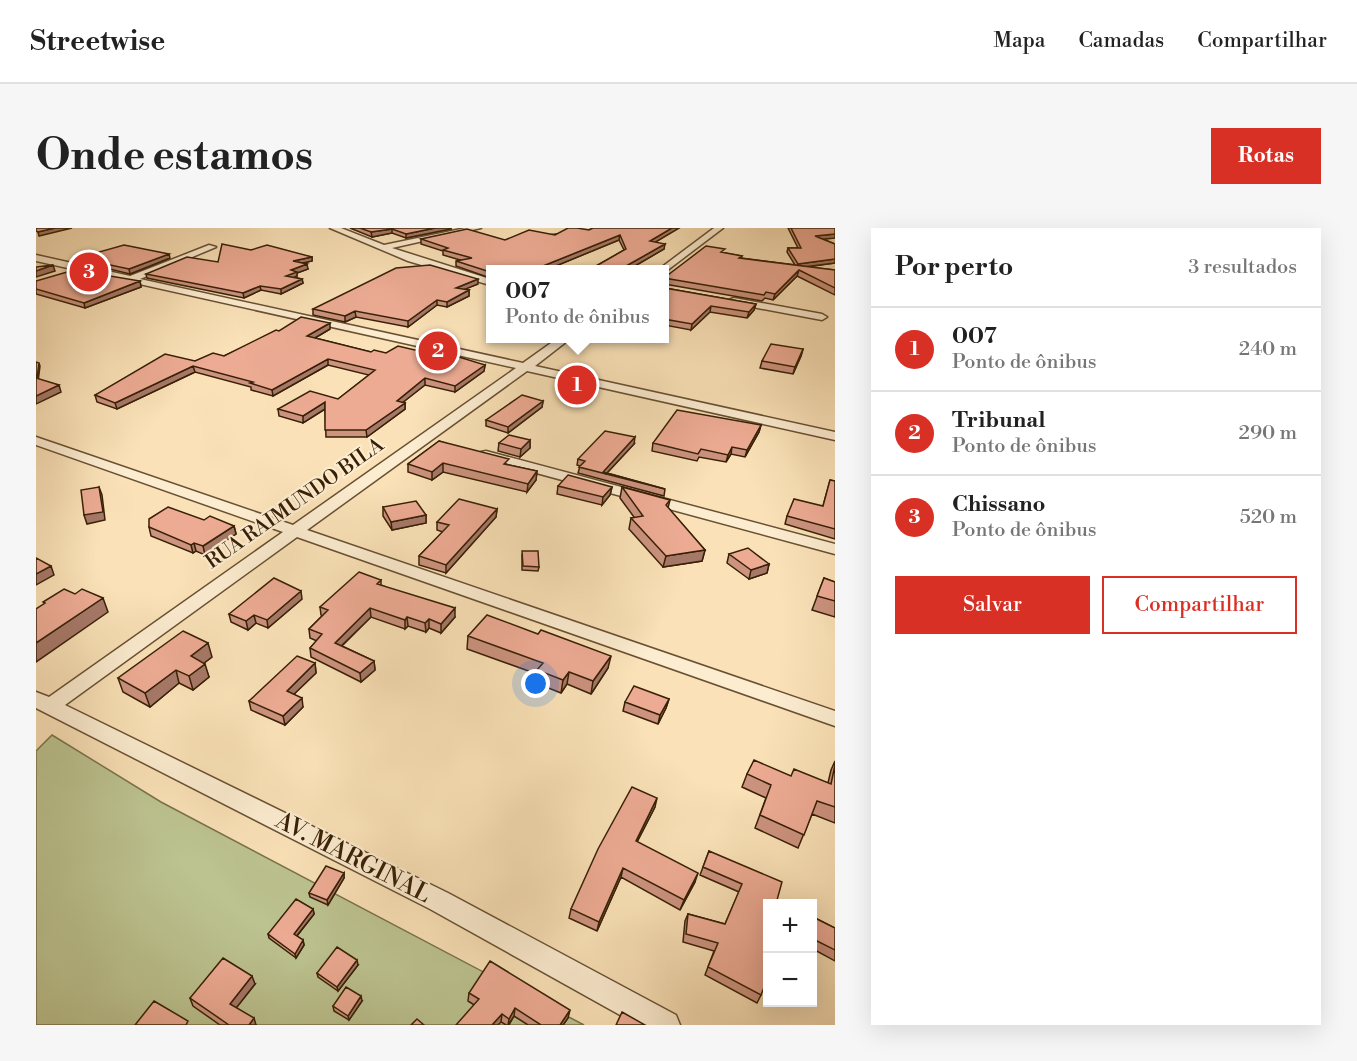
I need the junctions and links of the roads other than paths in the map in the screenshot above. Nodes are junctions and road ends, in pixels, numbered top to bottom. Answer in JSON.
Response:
{"nodes":[{"id":1,"x":334,"y":228,"type":"edge"},
{"id":2,"x":477,"y":228,"type":"edge"},
{"id":3,"x":719,"y":228,"type":"edge"},
{"id":4,"x":212,"y":247,"type":"dead end"},
{"id":5,"x":381,"y":249,"type":"junction"},
{"id":6,"x":36,"y":258,"type":"edge"},
{"id":7,"x":669,"y":265,"type":"edge"},
{"id":8,"x":81,"y":267,"type":"junction"},
{"id":9,"x":58,"y":275,"type":"edge"},
{"id":10,"x":131,"y":279,"type":"junction"},
{"id":11,"x":486,"y":281,"type":"edge"},
{"id":12,"x":720,"y":298,"type":"edge"},
{"id":13,"x":822,"y":317,"type":"dead end"},
{"id":14,"x":560,"y":343,"type":"edge"},
{"id":15,"x":527,"y":367,"type":"junction"},
{"id":16,"x":835,"y":436,"type":"edge"},
{"id":17,"x":36,"y":441,"type":"edge"},
{"id":18,"x":472,"y":452,"type":"edge"},
{"id":19,"x":295,"y":531,"type":"junction"},
{"id":20,"x":835,"y":549,"type":"edge"},
{"id":21,"x":43,"y":703,"type":"edge"},
{"id":22,"x":835,"y":719,"type":"edge"},
{"id":23,"x":666,"y":1025,"type":"edge"}],
"edges":[{"from":1,"to":5,"type":"street"},
{"from":2,"to":5,"type":"street"},
{"from":3,"to":7,"type":"street"},
{"from":4,"to":10,"type":"street"},
{"from":5,"to":11,"type":"street"},
{"from":6,"to":8,"type":"street"},
{"from":8,"to":9,"type":"street"},
{"from":8,"to":10,"type":"street"},
{"from":10,"to":15,"type":"street"},
{"from":12,"to":13,"type":"street"},
{"from":14,"to":15,"type":"street","name":"RUA RAIMUNDO BILA"},
{"from":15,"to":16,"type":"street"},
{"from":15,"to":19,"type":"street","name":"RUA RAIMUNDO BILA"},
{"from":17,"to":19,"type":"street"},
{"from":18,"to":20,"type":"street"},
{"from":19,"to":21,"type":"street","name":"RUA RAIMUNDO BILA"},
{"from":19,"to":22,"type":"street"},
{"from":21,"to":23,"type":"street","name":"AV. MARGINAL"}]}
